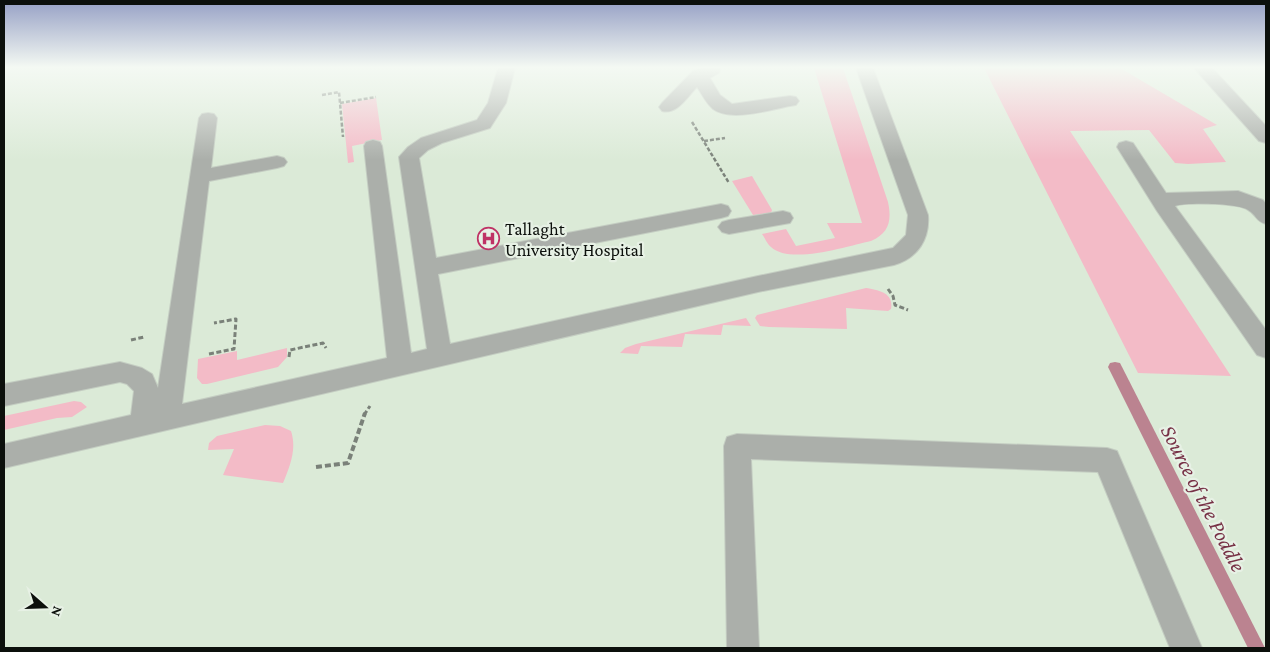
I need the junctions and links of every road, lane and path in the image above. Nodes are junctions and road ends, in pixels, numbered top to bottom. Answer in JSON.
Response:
{"nodes":[{"id":1,"x":367,"y":98,"type":"edge"},
{"id":2,"x":499,"y":98,"type":"edge"},
{"id":3,"x":676,"y":98,"type":"edge"},
{"id":4,"x":714,"y":98,"type":"edge"},
{"id":5,"x":875,"y":98,"type":"edge"},
{"id":6,"x":1231,"y":98,"type":"edge"},
{"id":7,"x":790,"y":101,"type":"dead end"},
{"id":8,"x":673,"y":102,"type":"joint"},
{"id":9,"x":340,"y":103,"type":"dead end"},
{"id":10,"x":208,"y":118,"type":"dead end"},
{"id":11,"x":1266,"y":135,"type":"edge"},
{"id":12,"x":372,"y":146,"type":"dead end"},
{"id":13,"x":1126,"y":147,"type":"dead end"},
{"id":14,"x":277,"y":162,"type":"dead end"},
{"id":15,"x":200,"y":176,"type":"junction"},
{"id":16,"x":1164,"y":206,"type":"junction"},
{"id":17,"x":1266,"y":217,"type":"edge"},
{"id":18,"x":783,"y":218,"type":"dead end"},
{"id":19,"x":751,"y":223,"type":"junction"},
{"id":20,"x":427,"y":268,"type":"junction"},
{"id":21,"x":179,"y":330,"type":"junction"},
{"id":22,"x":130,"y":340,"type":"dead end"},
{"id":23,"x":1266,"y":348,"type":"edge"},
{"id":24,"x":326,"y":350,"type":"dead end"},
{"id":25,"x":201,"y":356,"type":"dead end"},
{"id":26,"x":440,"y":356,"type":"junction"},
{"id":27,"x":288,"y":360,"type":"dead end"},
{"id":28,"x":400,"y":365,"type":"junction"},
{"id":29,"x":4,"y":395,"type":"edge"},
{"id":30,"x":167,"y":418,"type":"junction"},
{"id":31,"x":143,"y":423,"type":"junction"},
{"id":32,"x":4,"y":456,"type":"edge"},
{"id":33,"x":743,"y":648,"type":"edge"},
{"id":34,"x":1186,"y":648,"type":"edge"}],
"edges":[{"from":1,"to":9,"type":"path"},
{"from":2,"to":20,"type":"lane"},
{"from":3,"to":8,"type":"lane"},
{"from":4,"to":7,"type":"lane"},
{"from":5,"to":26,"type":"lane"},
{"from":6,"to":11,"type":"lane"},
{"from":8,"to":19,"type":"path"},
{"from":10,"to":15,"type":"lane"},
{"from":12,"to":28,"type":"lane"},
{"from":13,"to":16,"type":"lane"},
{"from":14,"to":15,"type":"lane"},
{"from":15,"to":21,"type":"lane"},
{"from":16,"to":17,"type":"lane"},
{"from":16,"to":23,"type":"lane"},
{"from":18,"to":19,"type":"lane"},
{"from":19,"to":20,"type":"lane"},
{"from":20,"to":26,"type":"lane"},
{"from":21,"to":22,"type":"path"},
{"from":21,"to":25,"type":"path"},
{"from":21,"to":30,"type":"lane"},
{"from":24,"to":27,"type":"path"},
{"from":26,"to":28,"type":"lane"},
{"from":28,"to":30,"type":"lane"},
{"from":29,"to":31,"type":"lane"},
{"from":30,"to":31,"type":"lane"},
{"from":31,"to":32,"type":"lane"},
{"from":33,"to":34,"type":"lane"}]}
